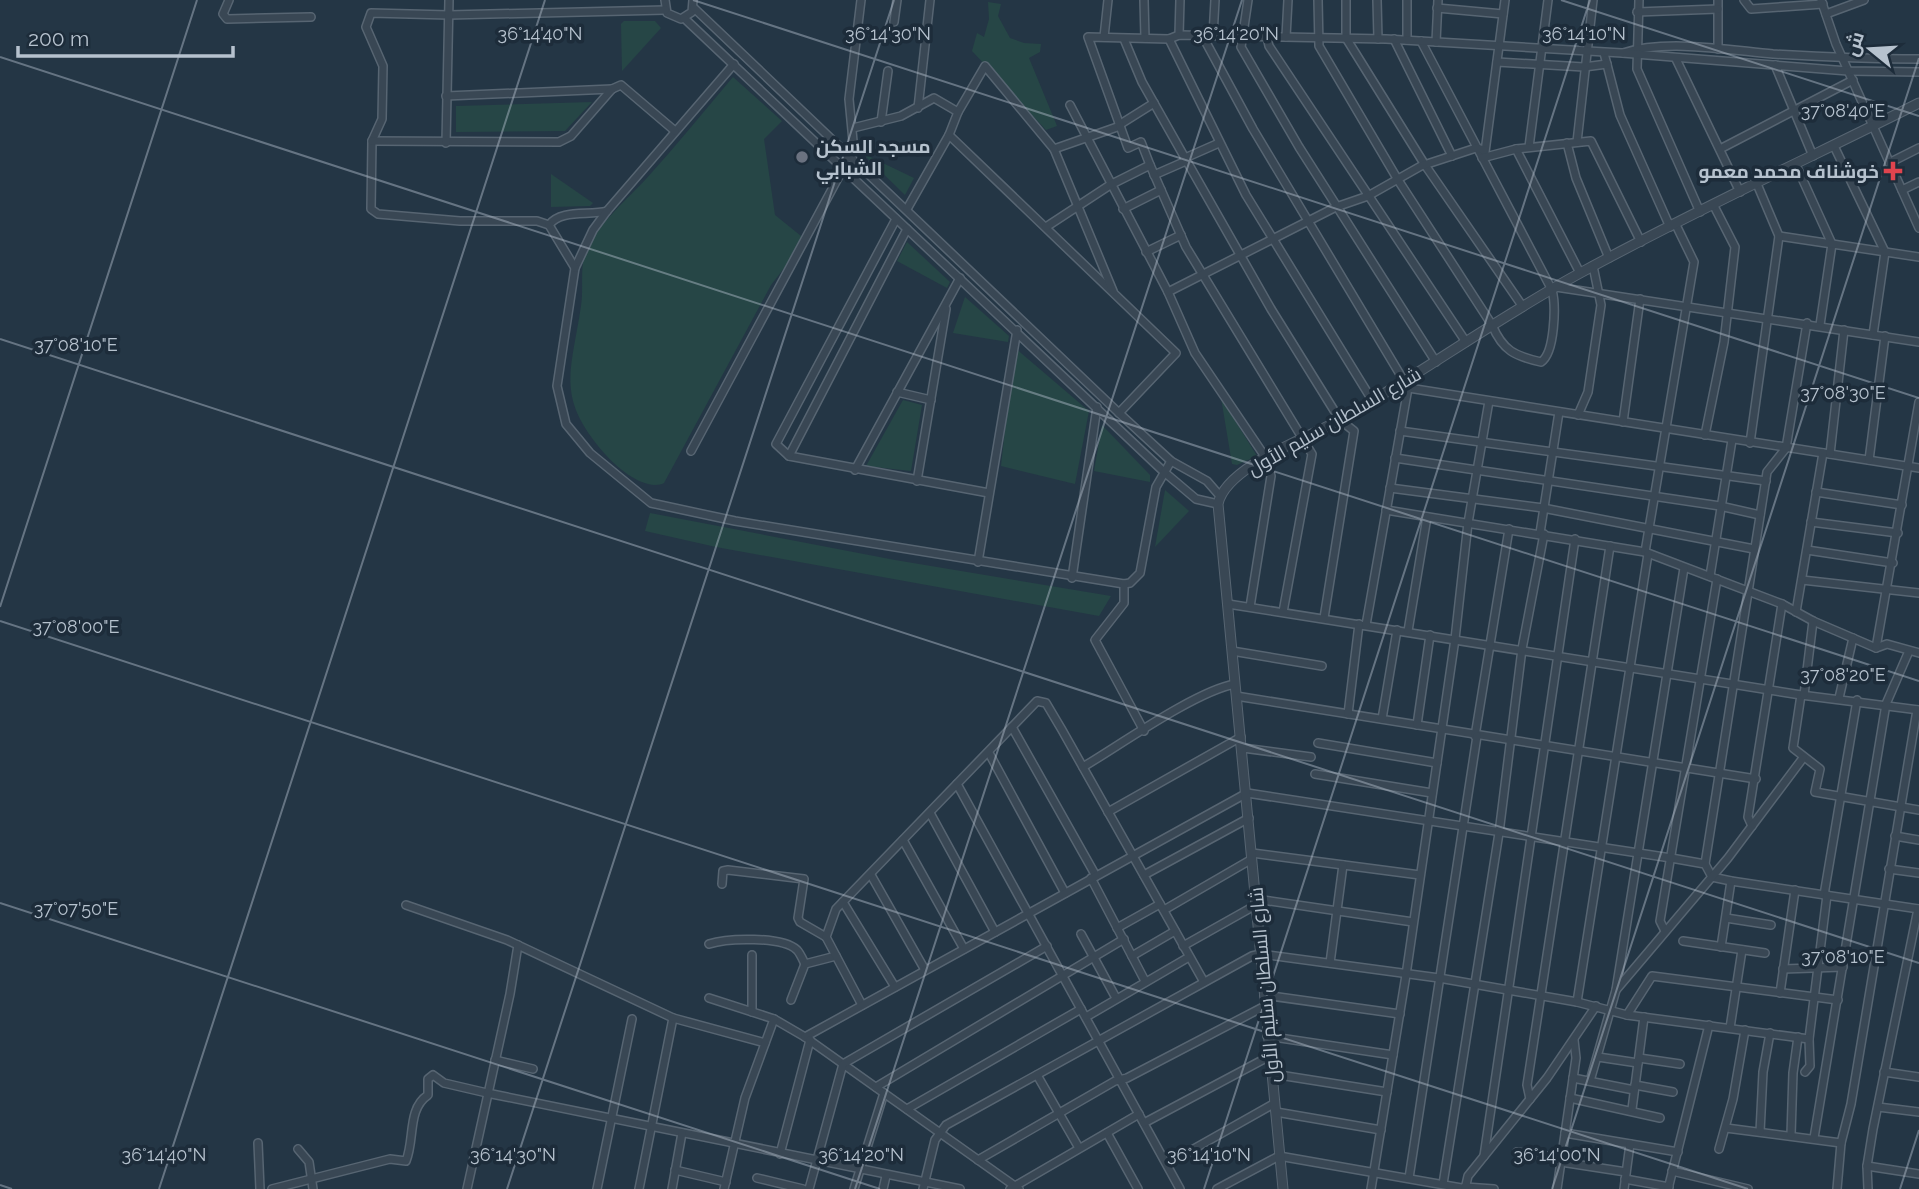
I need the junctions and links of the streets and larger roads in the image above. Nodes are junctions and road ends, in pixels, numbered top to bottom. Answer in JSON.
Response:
{"nodes":[{"id":1,"x":229,"y":0,"type":"edge"},
{"id":2,"x":449,"y":0,"type":"edge"},
{"id":3,"x":665,"y":0,"type":"edge"},
{"id":4,"x":861,"y":0,"type":"edge"},
{"id":5,"x":897,"y":0,"type":"edge"},
{"id":6,"x":930,"y":0,"type":"edge"},
{"id":7,"x":1108,"y":0,"type":"edge"},
{"id":8,"x":1144,"y":0,"type":"edge"},
{"id":9,"x":1180,"y":0,"type":"edge"},
{"id":10,"x":1215,"y":0,"type":"edge"},
{"id":11,"x":1248,"y":0,"type":"edge"},
{"id":12,"x":1288,"y":0,"type":"edge"},
{"id":13,"x":1318,"y":0,"type":"edge"},
{"id":14,"x":1346,"y":0,"type":"edge"},
{"id":15,"x":1377,"y":0,"type":"edge"},
{"id":16,"x":1407,"y":0,"type":"edge"},
{"id":17,"x":1504,"y":0,"type":"edge"},
{"id":18,"x":1548,"y":0,"type":"edge"},
{"id":19,"x":1593,"y":0,"type":"edge"},
{"id":20,"x":1639,"y":0,"type":"edge"},
{"id":21,"x":1718,"y":0,"type":"edge"},
{"id":22,"x":1744,"y":0,"type":"edge"},
{"id":23,"x":1864,"y":0,"type":"edge"},
{"id":24,"x":1822,"y":2,"type":"edge"},
{"id":25,"x":693,"y":4,"type":"edge"},
{"id":26,"x":1437,"y":4,"type":"edge"},
{"id":27,"x":1718,"y":9,"type":"junction"},
{"id":28,"x":665,"y":10,"type":"junction"},
{"id":29,"x":1637,"y":12,"type":"junction"},
{"id":30,"x":1503,"y":14,"type":"junction"},
{"id":31,"x":449,"y":15,"type":"junction"},
{"id":32,"x":1826,"y":15,"type":"junction"},
{"id":33,"x":312,"y":18,"type":"dead end"},
{"id":34,"x":684,"y":18,"type":"junction"},
{"id":35,"x":894,"y":22,"type":"dead end"},
{"id":36,"x":1179,"y":35,"type":"junction"},
{"id":37,"x":1202,"y":36,"type":"junction"},
{"id":38,"x":1213,"y":36,"type":"junction"},
{"id":39,"x":1242,"y":36,"type":"junction"},
{"id":40,"x":1104,"y":37,"type":"junction"},
{"id":41,"x":1267,"y":37,"type":"junction"},
{"id":42,"x":1286,"y":37,"type":"junction"},
{"id":43,"x":1146,"y":38,"type":"junction"},
{"id":44,"x":1318,"y":38,"type":"junction"},
{"id":45,"x":1346,"y":38,"type":"junction"},
{"id":46,"x":1124,"y":39,"type":"junction"},
{"id":47,"x":1169,"y":39,"type":"junction"},
{"id":48,"x":1378,"y":39,"type":"junction"},
{"id":49,"x":1394,"y":40,"type":"junction"},
{"id":50,"x":1407,"y":40,"type":"junction"},
{"id":51,"x":1421,"y":41,"type":"junction"},
{"id":52,"x":1436,"y":42,"type":"junction"},
{"id":53,"x":1499,"y":46,"type":"junction"},
{"id":54,"x":1543,"y":49,"type":"junction"},
{"id":55,"x":1718,"y":49,"type":"junction"},
{"id":56,"x":1586,"y":53,"type":"junction"},
{"id":57,"x":1604,"y":53,"type":"junction"},
{"id":58,"x":1635,"y":53,"type":"junction"},
{"id":59,"x":1842,"y":58,"type":"junction"},
{"id":60,"x":1676,"y":59,"type":"junction"},
{"id":61,"x":1919,"y":59,"type":"edge"},
{"id":62,"x":1497,"y":62,"type":"junction"},
{"id":63,"x":734,"y":64,"type":"junction"},
{"id":64,"x":1541,"y":64,"type":"junction"},
{"id":65,"x":1607,"y":64,"type":"junction"},
{"id":66,"x":1774,"y":65,"type":"junction"},
{"id":67,"x":1584,"y":67,"type":"junction"},
{"id":68,"x":888,"y":71,"type":"dead end"},
{"id":69,"x":1848,"y":71,"type":"junction"},
{"id":70,"x":1919,"y":72,"type":"edge"},
{"id":71,"x":1853,"y":80,"type":"junction"},
{"id":72,"x":612,"y":89,"type":"junction"},
{"id":73,"x":446,"y":96,"type":"junction"},
{"id":74,"x":1154,"y":103,"type":"junction"},
{"id":75,"x":1919,"y":103,"type":"edge"},
{"id":76,"x":1070,"y":105,"type":"dead end"},
{"id":77,"x":918,"y":108,"type":"junction"},
{"id":78,"x":1794,"y":111,"type":"junction"},
{"id":79,"x":958,"y":112,"type":"junction"},
{"id":80,"x":881,"y":122,"type":"junction"},
{"id":81,"x":1119,"y":126,"type":"junction"},
{"id":82,"x":1872,"y":126,"type":"junction"},
{"id":83,"x":853,"y":128,"type":"junction"},
{"id":84,"x":675,"y":131,"type":"junction"},
{"id":85,"x":949,"y":135,"type":"junction"},
{"id":86,"x":1085,"y":137,"type":"junction"},
{"id":87,"x":372,"y":141,"type":"junction"},
{"id":88,"x":1567,"y":142,"type":"junction"},
{"id":89,"x":1577,"y":142,"type":"junction"},
{"id":90,"x":446,"y":143,"type":"junction"},
{"id":91,"x":1219,"y":143,"type":"junction"},
{"id":92,"x":1834,"y":146,"type":"junction"},
{"id":93,"x":1529,"y":148,"type":"junction"},
{"id":94,"x":1919,"y":148,"type":"edge"},
{"id":95,"x":1054,"y":149,"type":"junction"},
{"id":96,"x":1517,"y":149,"type":"junction"},
{"id":97,"x":1720,"y":149,"type":"junction"},
{"id":98,"x":1482,"y":153,"type":"junction"},
{"id":99,"x":848,"y":155,"type":"junction"},
{"id":100,"x":1452,"y":156,"type":"junction"},
{"id":101,"x":1813,"y":156,"type":"junction"},
{"id":102,"x":1185,"y":159,"type":"junction"},
{"id":103,"x":1889,"y":163,"type":"junction"},
{"id":104,"x":1796,"y":164,"type":"junction"},
{"id":105,"x":1150,"y":165,"type":"junction"},
{"id":106,"x":1425,"y":165,"type":"junction"},
{"id":107,"x":844,"y":167,"type":"junction"},
{"id":108,"x":1154,"y":175,"type":"junction"},
{"id":109,"x":1398,"y":180,"type":"junction"},
{"id":110,"x":1919,"y":182,"type":"edge"},
{"id":111,"x":1757,"y":184,"type":"junction"},
{"id":112,"x":1110,"y":185,"type":"junction"},
{"id":113,"x":1161,"y":190,"type":"junction"},
{"id":114,"x":1902,"y":190,"type":"junction"},
{"id":115,"x":1740,"y":192,"type":"junction"},
{"id":116,"x":1368,"y":196,"type":"junction"},
{"id":117,"x":1078,"y":206,"type":"junction"},
{"id":118,"x":1714,"y":206,"type":"junction"},
{"id":119,"x":1336,"y":207,"type":"junction"},
{"id":120,"x":907,"y":209,"type":"junction"},
{"id":121,"x":1123,"y":209,"type":"junction"},
{"id":122,"x":607,"y":211,"type":"junction"},
{"id":123,"x":1700,"y":212,"type":"junction"},
{"id":124,"x":896,"y":219,"type":"junction"},
{"id":125,"x":1308,"y":222,"type":"junction"},
{"id":126,"x":922,"y":223,"type":"junction"},
{"id":127,"x":549,"y":225,"type":"junction"},
{"id":128,"x":1918,"y":225,"type":"edge"},
{"id":129,"x":1673,"y":226,"type":"junction"},
{"id":130,"x":1046,"y":227,"type":"junction"},
{"id":131,"x":909,"y":232,"type":"junction"},
{"id":132,"x":1181,"y":235,"type":"junction"},
{"id":133,"x":1779,"y":236,"type":"junction"},
{"id":134,"x":1272,"y":240,"type":"junction"},
{"id":135,"x":1641,"y":242,"type":"junction"},
{"id":136,"x":1832,"y":244,"type":"junction"},
{"id":137,"x":1146,"y":252,"type":"junction"},
{"id":138,"x":1885,"y":252,"type":"junction"},
{"id":139,"x":1241,"y":257,"type":"junction"},
{"id":140,"x":1919,"y":257,"type":"edge"},
{"id":141,"x":1609,"y":258,"type":"junction"},
{"id":142,"x":1593,"y":266,"type":"junction"},
{"id":143,"x":575,"y":268,"type":"junction"},
{"id":144,"x":1580,"y":273,"type":"junction"},
{"id":145,"x":1202,"y":275,"type":"junction"},
{"id":146,"x":960,"y":278,"type":"junction"},
{"id":147,"x":1554,"y":288,"type":"junction"},
{"id":148,"x":1168,"y":292,"type":"junction"},
{"id":149,"x":1598,"y":293,"type":"junction"},
{"id":150,"x":1114,"y":294,"type":"junction"},
{"id":151,"x":1640,"y":299,"type":"junction"},
{"id":152,"x":947,"y":304,"type":"junction"},
{"id":153,"x":1685,"y":306,"type":"junction"},
{"id":154,"x":1522,"y":307,"type":"junction"},
{"id":155,"x":1726,"y":312,"type":"junction"},
{"id":156,"x":1767,"y":317,"type":"junction"},
{"id":157,"x":1807,"y":323,"type":"junction"},
{"id":158,"x":1492,"y":325,"type":"junction"},
{"id":159,"x":1820,"y":325,"type":"junction"},
{"id":160,"x":1017,"y":330,"type":"junction"},
{"id":161,"x":1844,"y":330,"type":"junction"},
{"id":162,"x":1873,"y":335,"type":"junction"},
{"id":163,"x":1885,"y":336,"type":"junction"},
{"id":164,"x":1919,"y":341,"type":"edge"},
{"id":165,"x":1466,"y":342,"type":"junction"},
{"id":166,"x":1436,"y":362,"type":"junction"},
{"id":167,"x":1403,"y":385,"type":"junction"},
{"id":168,"x":898,"y":392,"type":"junction"},
{"id":169,"x":931,"y":400,"type":"junction"},
{"id":170,"x":1372,"y":400,"type":"junction"},
{"id":171,"x":1489,"y":401,"type":"junction"},
{"id":172,"x":1919,"y":402,"type":"edge"},
{"id":173,"x":1097,"y":407,"type":"junction"},
{"id":174,"x":1559,"y":412,"type":"junction"},
{"id":175,"x":1119,"y":413,"type":"junction"},
{"id":176,"x":1578,"y":415,"type":"junction"},
{"id":177,"x":1340,"y":420,"type":"junction"},
{"id":178,"x":1623,"y":422,"type":"junction"},
{"id":179,"x":1668,"y":429,"type":"junction"},
{"id":180,"x":1400,"y":431,"type":"junction"},
{"id":181,"x":1705,"y":435,"type":"junction"},
{"id":182,"x":1916,"y":437,"type":"edge"},
{"id":183,"x":1304,"y":438,"type":"junction"},
{"id":184,"x":1732,"y":440,"type":"junction"},
{"id":185,"x":1482,"y":442,"type":"junction"},
{"id":186,"x":1750,"y":443,"type":"junction"},
{"id":187,"x":1786,"y":448,"type":"junction"},
{"id":188,"x":691,"y":451,"type":"dead end"},
{"id":189,"x":1552,"y":452,"type":"junction"},
{"id":190,"x":1826,"y":454,"type":"junction"},
{"id":191,"x":789,"y":456,"type":"junction"},
{"id":192,"x":1265,"y":458,"type":"junction"},
{"id":193,"x":1395,"y":458,"type":"junction"},
{"id":194,"x":1869,"y":460,"type":"junction"},
{"id":195,"x":1171,"y":461,"type":"junction"},
{"id":196,"x":1909,"y":467,"type":"junction"},
{"id":197,"x":1659,"y":468,"type":"junction"},
{"id":198,"x":1919,"y":468,"type":"edge"},
{"id":199,"x":855,"y":470,"type":"junction"},
{"id":200,"x":1163,"y":471,"type":"junction"},
{"id":201,"x":1477,"y":472,"type":"junction"},
{"id":202,"x":1726,"y":477,"type":"junction"},
{"id":203,"x":917,"y":481,"type":"junction"},
{"id":204,"x":1766,"y":481,"type":"junction"},
{"id":205,"x":1547,"y":482,"type":"junction"},
{"id":206,"x":1390,"y":488,"type":"junction"},
{"id":207,"x":1816,"y":492,"type":"junction"},
{"id":208,"x":989,"y":493,"type":"junction"},
{"id":209,"x":1654,"y":497,"type":"junction"},
{"id":210,"x":1472,"y":499,"type":"junction"},
{"id":211,"x":1219,"y":500,"type":"junction"},
{"id":212,"x":1902,"y":505,"type":"junction"},
{"id":213,"x":1720,"y":506,"type":"junction"},
{"id":214,"x":1543,"y":508,"type":"junction"},
{"id":215,"x":1386,"y":510,"type":"junction"},
{"id":216,"x":1760,"y":515,"type":"junction"},
{"id":217,"x":1427,"y":517,"type":"junction"},
{"id":218,"x":1811,"y":522,"type":"junction"},
{"id":219,"x":1468,"y":523,"type":"junction"},
{"id":220,"x":1650,"y":527,"type":"junction"},
{"id":221,"x":1509,"y":529,"type":"junction"},
{"id":222,"x":1898,"y":533,"type":"junction"},
{"id":223,"x":1542,"y":534,"type":"junction"},
{"id":224,"x":1575,"y":539,"type":"junction"},
{"id":225,"x":1715,"y":540,"type":"junction"},
{"id":226,"x":1610,"y":546,"type":"junction"},
{"id":227,"x":1754,"y":549,"type":"junction"},
{"id":228,"x":1807,"y":550,"type":"junction"},
{"id":229,"x":1646,"y":553,"type":"junction"},
{"id":230,"x":978,"y":562,"type":"junction"},
{"id":231,"x":1893,"y":563,"type":"junction"},
{"id":232,"x":1684,"y":568,"type":"junction"},
{"id":233,"x":1713,"y":577,"type":"junction"},
{"id":234,"x":1072,"y":578,"type":"junction"},
{"id":235,"x":1802,"y":580,"type":"junction"},
{"id":236,"x":1124,"y":584,"type":"junction"},
{"id":237,"x":1750,"y":591,"type":"junction"},
{"id":238,"x":1888,"y":592,"type":"junction"},
{"id":239,"x":1919,"y":593,"type":"edge"},
{"id":240,"x":1228,"y":604,"type":"junction"},
{"id":241,"x":1782,"y":604,"type":"junction"},
{"id":242,"x":1250,"y":607,"type":"junction"},
{"id":243,"x":1283,"y":612,"type":"junction"},
{"id":244,"x":1796,"y":612,"type":"junction"},
{"id":245,"x":1324,"y":618,"type":"junction"},
{"id":246,"x":1813,"y":621,"type":"junction"},
{"id":247,"x":1363,"y":624,"type":"junction"},
{"id":248,"x":1397,"y":630,"type":"junction"},
{"id":249,"x":1408,"y":631,"type":"junction"},
{"id":250,"x":1430,"y":635,"type":"junction"},
{"id":251,"x":1853,"y":638,"type":"junction"},
{"id":252,"x":1455,"y":639,"type":"junction"},
{"id":253,"x":1492,"y":645,"type":"junction"},
{"id":254,"x":1876,"y":648,"type":"junction"},
{"id":255,"x":1522,"y":649,"type":"junction"},
{"id":256,"x":1232,"y":651,"type":"junction"},
{"id":257,"x":1909,"y":651,"type":"junction"},
{"id":258,"x":1919,"y":653,"type":"edge"},
{"id":259,"x":1558,"y":654,"type":"junction"},
{"id":260,"x":1592,"y":660,"type":"junction"},
{"id":261,"x":1322,"y":667,"type":"dead end"},
{"id":262,"x":1630,"y":667,"type":"junction"},
{"id":263,"x":1665,"y":671,"type":"junction"},
{"id":264,"x":1699,"y":676,"type":"junction"},
{"id":265,"x":1731,"y":682,"type":"junction"},
{"id":266,"x":1235,"y":684,"type":"junction"},
{"id":267,"x":1768,"y":688,"type":"junction"},
{"id":268,"x":1803,"y":695,"type":"junction"},
{"id":269,"x":1236,"y":696,"type":"junction"},
{"id":270,"x":1839,"y":698,"type":"junction"},
{"id":271,"x":1857,"y":700,"type":"junction"},
{"id":272,"x":1886,"y":704,"type":"junction"},
{"id":273,"x":1918,"y":710,"type":"edge"},
{"id":274,"x":1348,"y":714,"type":"junction"},
{"id":275,"x":1382,"y":719,"type":"junction"},
{"id":276,"x":1417,"y":725,"type":"junction"},
{"id":277,"x":1012,"y":727,"type":"junction"},
{"id":278,"x":1442,"y":729,"type":"junction"},
{"id":279,"x":1144,"y":731,"type":"junction"},
{"id":280,"x":1476,"y":736,"type":"junction"},
{"id":281,"x":1509,"y":740,"type":"junction"},
{"id":282,"x":1242,"y":743,"type":"junction"},
{"id":283,"x":1318,"y":743,"type":"dead end"},
{"id":284,"x":1543,"y":745,"type":"junction"},
{"id":285,"x":1578,"y":751,"type":"junction"},
{"id":286,"x":989,"y":753,"type":"junction"},
{"id":287,"x":1311,"y":757,"type":"dead end"},
{"id":288,"x":1616,"y":757,"type":"junction"},
{"id":289,"x":1803,"y":758,"type":"junction"},
{"id":290,"x":1437,"y":763,"type":"junction"},
{"id":291,"x":1653,"y":763,"type":"junction"},
{"id":292,"x":1083,"y":766,"type":"junction"},
{"id":293,"x":1686,"y":769,"type":"junction"},
{"id":294,"x":1719,"y":773,"type":"junction"},
{"id":295,"x":1315,"y":774,"type":"dead end"},
{"id":296,"x":1756,"y":779,"type":"junction"},
{"id":297,"x":957,"y":784,"type":"junction"},
{"id":298,"x":1247,"y":793,"type":"junction"},
{"id":299,"x":1432,"y":793,"type":"junction"},
{"id":300,"x":1841,"y":797,"type":"junction"},
{"id":301,"x":1870,"y":802,"type":"junction"},
{"id":302,"x":1901,"y":807,"type":"junction"},
{"id":303,"x":1919,"y":810,"type":"edge"},
{"id":304,"x":1108,"y":812,"type":"junction"},
{"id":305,"x":930,"y":813,"type":"junction"},
{"id":306,"x":1249,"y":818,"type":"junction"},
{"id":307,"x":1428,"y":820,"type":"junction"},
{"id":308,"x":1752,"y":826,"type":"junction"},
{"id":309,"x":1462,"y":827,"type":"junction"},
{"id":310,"x":1499,"y":832,"type":"junction"},
{"id":311,"x":1530,"y":836,"type":"junction"},
{"id":312,"x":1895,"y":836,"type":"junction"},
{"id":313,"x":903,"y":840,"type":"junction"},
{"id":314,"x":1919,"y":840,"type":"edge"},
{"id":315,"x":1563,"y":842,"type":"junction"},
{"id":316,"x":1601,"y":848,"type":"junction"},
{"id":317,"x":1639,"y":854,"type":"junction"},
{"id":318,"x":1132,"y":855,"type":"junction"},
{"id":319,"x":1252,"y":856,"type":"junction"},
{"id":320,"x":1671,"y":858,"type":"junction"},
{"id":321,"x":1705,"y":864,"type":"junction"},
{"id":322,"x":1343,"y":866,"type":"junction"},
{"id":323,"x":1889,"y":869,"type":"junction"},
{"id":324,"x":1919,"y":873,"type":"edge"},
{"id":325,"x":871,"y":875,"type":"junction"},
{"id":326,"x":1144,"y":875,"type":"junction"},
{"id":327,"x":1420,"y":875,"type":"junction"},
{"id":328,"x":1094,"y":877,"type":"junction"},
{"id":329,"x":1712,"y":877,"type":"junction"},
{"id":330,"x":1731,"y":881,"type":"junction"},
{"id":331,"x":722,"y":884,"type":"dead end"},
{"id":332,"x":1795,"y":890,"type":"junction"},
{"id":333,"x":1065,"y":893,"type":"junction"},
{"id":334,"x":1825,"y":895,"type":"junction"},
{"id":335,"x":1853,"y":899,"type":"junction"},
{"id":336,"x":843,"y":902,"type":"junction"},
{"id":337,"x":1256,"y":902,"type":"junction"},
{"id":338,"x":406,"y":905,"type":"dead end"},
{"id":339,"x":1886,"y":905,"type":"junction"},
{"id":340,"x":1162,"y":907,"type":"junction"},
{"id":341,"x":1918,"y":909,"type":"edge"},
{"id":342,"x":1337,"y":910,"type":"junction"},
{"id":343,"x":1029,"y":913,"type":"junction"},
{"id":344,"x":1726,"y":918,"type":"junction"},
{"id":345,"x":1413,"y":922,"type":"junction"},
{"id":346,"x":1771,"y":925,"type":"dead end"},
{"id":347,"x":1118,"y":928,"type":"junction"},
{"id":348,"x":1175,"y":931,"type":"junction"},
{"id":349,"x":1665,"y":931,"type":"junction"},
{"id":350,"x":995,"y":932,"type":"junction"},
{"id":351,"x":1081,"y":934,"type":"dead end"},
{"id":352,"x":826,"y":937,"type":"junction"},
{"id":353,"x":1124,"y":939,"type":"junction"},
{"id":354,"x":1683,"y":941,"type":"dead end"},
{"id":355,"x":709,"y":944,"type":"dead end"},
{"id":356,"x":517,"y":945,"type":"junction"},
{"id":357,"x":1047,"y":946,"type":"junction"},
{"id":358,"x":1183,"y":946,"type":"junction"},
{"id":359,"x":1721,"y":947,"type":"junction"},
{"id":360,"x":964,"y":949,"type":"junction"},
{"id":361,"x":1742,"y":950,"type":"junction"},
{"id":362,"x":1765,"y":953,"type":"dead end"},
{"id":363,"x":1261,"y":954,"type":"junction"},
{"id":364,"x":751,"y":955,"type":"dead end"},
{"id":365,"x":836,"y":956,"type":"junction"},
{"id":366,"x":1132,"y":956,"type":"junction"},
{"id":367,"x":1093,"y":957,"type":"junction"},
{"id":368,"x":1189,"y":957,"type":"junction"},
{"id":369,"x":1330,"y":963,"type":"junction"},
{"id":370,"x":805,"y":964,"type":"junction"},
{"id":371,"x":1843,"y":967,"type":"junction"},
{"id":372,"x":1818,"y":968,"type":"junction"},
{"id":373,"x":1783,"y":969,"type":"junction"},
{"id":374,"x":925,"y":970,"type":"junction"},
{"id":375,"x":1063,"y":975,"type":"junction"},
{"id":376,"x":1406,"y":975,"type":"junction"},
{"id":377,"x":1439,"y":978,"type":"junction"},
{"id":378,"x":1145,"y":981,"type":"junction"},
{"id":379,"x":1204,"y":982,"type":"junction"},
{"id":380,"x":1473,"y":984,"type":"junction"},
{"id":381,"x":895,"y":987,"type":"junction"},
{"id":382,"x":1737,"y":987,"type":"junction"},
{"id":383,"x":1507,"y":990,"type":"junction"},
{"id":384,"x":1616,"y":990,"type":"junction"},
{"id":385,"x":1780,"y":993,"type":"junction"},
{"id":386,"x":1264,"y":995,"type":"junction"},
{"id":387,"x":1542,"y":996,"type":"junction"},
{"id":388,"x":1814,"y":997,"type":"junction"},
{"id":389,"x":709,"y":998,"type":"dead end"},
{"id":390,"x":1116,"y":998,"type":"junction"},
{"id":391,"x":791,"y":1000,"type":"dead end"},
{"id":392,"x":1838,"y":1000,"type":"junction"},
{"id":393,"x":1577,"y":1002,"type":"junction"},
{"id":394,"x":862,"y":1006,"type":"junction"},
{"id":395,"x":1265,"y":1006,"type":"junction"},
{"id":396,"x":1596,"y":1006,"type":"junction"},
{"id":397,"x":1609,"y":1009,"type":"junction"},
{"id":398,"x":752,"y":1012,"type":"junction"},
{"id":399,"x":1084,"y":1013,"type":"junction"},
{"id":400,"x":1399,"y":1014,"type":"junction"},
{"id":401,"x":1627,"y":1015,"type":"junction"},
{"id":402,"x":1644,"y":1017,"type":"junction"},
{"id":403,"x":673,"y":1018,"type":"junction"},
{"id":404,"x":632,"y":1019,"type":"dead end"},
{"id":405,"x":774,"y":1019,"type":"junction"},
{"id":406,"x":1709,"y":1025,"type":"junction"},
{"id":407,"x":1730,"y":1028,"type":"junction"},
{"id":408,"x":1745,"y":1030,"type":"junction"},
{"id":409,"x":1770,"y":1034,"type":"junction"},
{"id":410,"x":1267,"y":1036,"type":"junction"},
{"id":411,"x":1798,"y":1037,"type":"junction"},
{"id":412,"x":808,"y":1038,"type":"junction"},
{"id":413,"x":1574,"y":1039,"type":"junction"},
{"id":414,"x":1809,"y":1039,"type":"junction"},
{"id":415,"x":1100,"y":1042,"type":"junction"},
{"id":416,"x":765,"y":1043,"type":"junction"},
{"id":417,"x":1393,"y":1055,"type":"junction"},
{"id":418,"x":1270,"y":1056,"type":"junction"},
{"id":419,"x":1598,"y":1057,"type":"junction"},
{"id":420,"x":495,"y":1060,"type":"junction"},
{"id":421,"x":1638,"y":1061,"type":"junction"},
{"id":422,"x":1680,"y":1063,"type":"dead end"},
{"id":423,"x":843,"y":1064,"type":"junction"},
{"id":424,"x":533,"y":1069,"type":"dead end"},
{"id":425,"x":1805,"y":1072,"type":"dead end"},
{"id":426,"x":1884,"y":1072,"type":"junction"},
{"id":427,"x":1273,"y":1074,"type":"junction"},
{"id":428,"x":1037,"y":1075,"type":"junction"},
{"id":429,"x":1919,"y":1077,"type":"edge"},
{"id":430,"x":1573,"y":1078,"type":"junction"},
{"id":431,"x":1121,"y":1080,"type":"junction"},
{"id":432,"x":1590,"y":1081,"type":"junction"},
{"id":433,"x":1635,"y":1087,"type":"junction"},
{"id":434,"x":880,"y":1090,"type":"junction"},
{"id":435,"x":1673,"y":1092,"type":"dead end"},
{"id":436,"x":487,"y":1093,"type":"junction"},
{"id":437,"x":1387,"y":1093,"type":"junction"},
{"id":438,"x":1530,"y":1098,"type":"junction"},
{"id":439,"x":1570,"y":1098,"type":"junction"},
{"id":440,"x":1275,"y":1107,"type":"junction"},
{"id":441,"x":1878,"y":1107,"type":"junction"},
{"id":442,"x":1632,"y":1109,"type":"junction"},
{"id":443,"x":907,"y":1110,"type":"junction"},
{"id":444,"x":1919,"y":1112,"type":"edge"},
{"id":445,"x":1059,"y":1113,"type":"junction"},
{"id":446,"x":1139,"y":1114,"type":"junction"},
{"id":447,"x":611,"y":1118,"type":"junction"},
{"id":448,"x":1660,"y":1118,"type":"dead end"},
{"id":449,"x":1144,"y":1123,"type":"junction"},
{"id":450,"x":651,"y":1126,"type":"junction"},
{"id":451,"x":1726,"y":1128,"type":"junction"},
{"id":452,"x":1381,"y":1130,"type":"junction"},
{"id":453,"x":939,"y":1132,"type":"junction"},
{"id":454,"x":1107,"y":1132,"type":"junction"},
{"id":455,"x":1760,"y":1132,"type":"junction"},
{"id":456,"x":682,"y":1133,"type":"junction"},
{"id":457,"x":1565,"y":1133,"type":"junction"},
{"id":458,"x":1791,"y":1135,"type":"junction"},
{"id":459,"x":1814,"y":1138,"type":"junction"},
{"id":460,"x":734,"y":1142,"type":"junction"},
{"id":461,"x":258,"y":1143,"type":"dead end"},
{"id":462,"x":1841,"y":1143,"type":"junction"},
{"id":463,"x":1630,"y":1144,"type":"junction"},
{"id":464,"x":1079,"y":1148,"type":"junction"},
{"id":465,"x":298,"y":1149,"type":"dead end"},
{"id":466,"x":1719,"y":1149,"type":"dead end"},
{"id":467,"x":1517,"y":1152,"type":"dead end"},
{"id":468,"x":1678,"y":1152,"type":"junction"},
{"id":469,"x":780,"y":1154,"type":"junction"},
{"id":470,"x":1279,"y":1156,"type":"junction"},
{"id":471,"x":1484,"y":1156,"type":"junction"},
{"id":472,"x":978,"y":1160,"type":"junction"},
{"id":473,"x":1561,"y":1160,"type":"junction"},
{"id":474,"x":816,"y":1161,"type":"junction"},
{"id":475,"x":1167,"y":1164,"type":"junction"},
{"id":476,"x":1867,"y":1166,"type":"junction"},
{"id":477,"x":675,"y":1170,"type":"junction"},
{"id":478,"x":858,"y":1170,"type":"junction"},
{"id":479,"x":1672,"y":1171,"type":"junction"},
{"id":480,"x":1375,"y":1172,"type":"junction"},
{"id":481,"x":1919,"y":1174,"type":"edge"},
{"id":482,"x":886,"y":1176,"type":"junction"},
{"id":483,"x":1626,"y":1176,"type":"junction"},
{"id":484,"x":312,"y":1177,"type":"junction"},
{"id":485,"x":757,"y":1178,"type":"dead end"},
{"id":486,"x":1409,"y":1178,"type":"junction"},
{"id":487,"x":1443,"y":1184,"type":"junction"},
{"id":488,"x":725,"y":1185,"type":"edge"},
{"id":489,"x":924,"y":1186,"type":"edge"},
{"id":490,"x":1014,"y":1188,"type":"edge"},
{"id":491,"x":1466,"y":1188,"type":"edge"},
{"id":492,"x":1668,"y":1188,"type":"edge"},
{"id":493,"x":260,"y":1189,"type":"edge"},
{"id":494,"x":272,"y":1189,"type":"edge"},
{"id":495,"x":313,"y":1189,"type":"edge"},
{"id":496,"x":467,"y":1189,"type":"edge"},
{"id":497,"x":597,"y":1189,"type":"edge"},
{"id":498,"x":639,"y":1189,"type":"edge"},
{"id":499,"x":671,"y":1189,"type":"edge"},
{"id":500,"x":803,"y":1189,"type":"edge"},
{"id":501,"x":809,"y":1189,"type":"edge"},
{"id":502,"x":854,"y":1189,"type":"edge"},
{"id":503,"x":883,"y":1189,"type":"edge"},
{"id":504,"x":960,"y":1189,"type":"edge"},
{"id":505,"x":1138,"y":1189,"type":"edge"},
{"id":506,"x":1180,"y":1189,"type":"edge"},
{"id":507,"x":1217,"y":1189,"type":"edge"},
{"id":508,"x":1283,"y":1189,"type":"edge"},
{"id":509,"x":1371,"y":1189,"type":"edge"},
{"id":510,"x":1494,"y":1189,"type":"edge"},
{"id":511,"x":1557,"y":1189,"type":"edge"},
{"id":512,"x":1624,"y":1189,"type":"edge"},
{"id":513,"x":1748,"y":1189,"type":"edge"},
{"id":514,"x":1837,"y":1189,"type":"edge"},
{"id":515,"x":1868,"y":1189,"type":"edge"}],
"edges":[{"from":1,"to":33,"type":"street"},
{"from":2,"to":31,"type":"street"},
{"from":3,"to":28,"type":"street"},
{"from":4,"to":83,"type":"street"},
{"from":5,"to":35,"type":"street"},
{"from":6,"to":77,"type":"street"},
{"from":7,"to":40,"type":"street"},
{"from":8,"to":43,"type":"street"},
{"from":9,"to":36,"type":"street"},
{"from":10,"to":38,"type":"street"},
{"from":11,"to":39,"type":"street"},
{"from":12,"to":42,"type":"street"},
{"from":13,"to":44,"type":"street"},
{"from":14,"to":45,"type":"street"},
{"from":15,"to":48,"type":"street"},
{"from":16,"to":50,"type":"street"},
{"from":17,"to":30,"type":"street"},
{"from":18,"to":54,"type":"street"},
{"from":19,"to":56,"type":"street"},
{"from":20,"to":29,"type":"street"},
{"from":21,"to":27,"type":"street"},
{"from":22,"to":24,"type":"street"},
{"from":23,"to":32,"type":"street"},
{"from":24,"to":32,"type":"street"},
{"from":25,"to":34,"type":"street"},
{"from":25,"to":99,"type":"street"},
{"from":26,"to":30,"type":"street"},
{"from":26,"to":52,"type":"street"},
{"from":27,"to":29,"type":"street"},
{"from":27,"to":55,"type":"street"},
{"from":28,"to":31,"type":"street"},
{"from":28,"to":34,"type":"street"},
{"from":29,"to":58,"type":"street"},
{"from":30,"to":53,"type":"street"},
{"from":31,"to":73,"type":"street"},
{"from":31,"to":87,"type":"street"},
{"from":32,"to":59,"type":"street"},
{"from":34,"to":63,"type":"street"},
{"from":36,"to":37,"type":"street"},
{"from":36,"to":47,"type":"street"},
{"from":37,"to":38,"type":"street"},
{"from":37,"to":125,"type":"street"},
{"from":38,"to":39,"type":"street"},
{"from":39,"to":41,"type":"street"},
{"from":39,"to":119,"type":"street"},
{"from":40,"to":46,"type":"street"},
{"from":40,"to":81,"type":"street"},
{"from":41,"to":42,"type":"street"},
{"from":41,"to":116,"type":"street"},
{"from":42,"to":44,"type":"street"},
{"from":43,"to":46,"type":"street"},
{"from":43,"to":47,"type":"street"},
{"from":44,"to":45,"type":"street"},
{"from":44,"to":109,"type":"street"},
{"from":45,"to":48,"type":"street"},
{"from":45,"to":106,"type":"street"},
{"from":46,"to":74,"type":"street"},
{"from":47,"to":91,"type":"street"},
{"from":48,"to":49,"type":"street"},
{"from":49,"to":50,"type":"street"},
{"from":49,"to":100,"type":"street"},
{"from":50,"to":51,"type":"street"},
{"from":51,"to":52,"type":"street"},
{"from":51,"to":98,"type":"street"},
{"from":52,"to":53,"type":"street"},
{"from":53,"to":54,"type":"street"},
{"from":53,"to":62,"type":"street"},
{"from":54,"to":56,"type":"street"},
{"from":54,"to":64,"type":"street"},
{"from":55,"to":58,"type":"street"},
{"from":55,"to":59,"type":"street"},
{"from":56,"to":57,"type":"street"},
{"from":56,"to":67,"type":"street"},
{"from":57,"to":58,"type":"street"},
{"from":57,"to":65,"type":"street"},
{"from":58,"to":60,"type":"street"},
{"from":58,"to":123,"type":"street"},
{"from":59,"to":61,"type":"street"},
{"from":59,"to":69,"type":"street"},
{"from":60,"to":66,"type":"street"},
{"from":60,"to":97,"type":"street"},
{"from":62,"to":64,"type":"street"},
{"from":62,"to":98,"type":"street"},
{"from":63,"to":84,"type":"street"},
{"from":63,"to":107,"type":"street"},
{"from":64,"to":67,"type":"street"},
{"from":64,"to":93,"type":"street"},
{"from":65,"to":67,"type":"street"},
{"from":65,"to":129,"type":"street"},
{"from":66,"to":69,"type":"street"},
{"from":66,"to":78,"type":"street"},
{"from":67,"to":89,"type":"street"},
{"from":68,"to":80,"type":"street"},
{"from":69,"to":70,"type":"street"},
{"from":69,"to":71,"type":"street"},
{"from":71,"to":78,"type":"street"},
{"from":71,"to":82,"type":"street"},
{"from":72,"to":73,"type":"street"},
{"from":72,"to":84,"type":"street"},
{"from":72,"to":90,"type":"street"},
{"from":73,"to":90,"type":"street"},
{"from":74,"to":81,"type":"street"},
{"from":74,"to":102,"type":"street"},
{"from":75,"to":82,"type":"street","name":"شارع السلطان سليم الأول"},
{"from":76,"to":86,"type":"street"},
{"from":77,"to":79,"type":"street"},
{"from":77,"to":80,"type":"street"},
{"from":78,"to":97,"type":"street"},
{"from":78,"to":101,"type":"street"},
{"from":79,"to":85,"type":"street"},
{"from":79,"to":95,"type":"street"},
{"from":80,"to":83,"type":"street"},
{"from":81,"to":86,"type":"street"},
{"from":81,"to":105,"type":"street"},
{"from":82,"to":92,"type":"street","name":"شارع السلطان سليم الأول"},
{"from":82,"to":103,"type":"street"},
{"from":83,"to":99,"type":"street"},
{"from":84,"to":122,"type":"street"},
{"from":85,"to":120,"type":"street"},
{"from":85,"to":130,"type":"street"},
{"from":86,"to":95,"type":"street"},
{"from":86,"to":112,"type":"street"},
{"from":87,"to":90,"type":"street"},
{"from":87,"to":127,"type":"street"},
{"from":88,"to":89,"type":"street"},
{"from":88,"to":93,"type":"street"},
{"from":88,"to":141,"type":"street"},
{"from":89,"to":135,"type":"street"},
{"from":91,"to":102,"type":"street"},
{"from":91,"to":134,"type":"street"},
{"from":92,"to":101,"type":"street","name":"شارع السلطان سليم الأول"},
{"from":92,"to":138,"type":"street"},
{"from":93,"to":96,"type":"street"},
{"from":94,"to":103,"type":"street"},
{"from":95,"to":117,"type":"street"},
{"from":96,"to":98,"type":"street"},
{"from":96,"to":144,"type":"street"},
{"from":97,"to":115,"type":"street"},
{"from":98,"to":100,"type":"street"},
{"from":98,"to":147,"type":"street"},
{"from":99,"to":107,"type":"street"},
{"from":99,"to":120,"type":"street"},
{"from":100,"to":106,"type":"street"},
{"from":101,"to":104,"type":"street","name":"شارع السلطان سليم الأول"},
{"from":102,"to":108,"type":"street"},
{"from":102,"to":139,"type":"street"},
{"from":103,"to":114,"type":"street"},
{"from":104,"to":111,"type":"street","name":"شارع السلطان سليم الأول"},
{"from":104,"to":136,"type":"street"},
{"from":105,"to":108,"type":"street"},
{"from":105,"to":112,"type":"street"},
{"from":106,"to":109,"type":"street"},
{"from":106,"to":154,"type":"street"},
{"from":107,"to":124,"type":"street"},
{"from":107,"to":188,"type":"street"},
{"from":108,"to":113,"type":"street"},
{"from":109,"to":116,"type":"street"},
{"from":109,"to":158,"type":"street"},
{"from":110,"to":114,"type":"street"},
{"from":111,"to":115,"type":"street","name":"شارع السلطان سليم الأول"},
{"from":111,"to":133,"type":"street"},
{"from":112,"to":117,"type":"street"},
{"from":112,"to":121,"type":"street"},
{"from":113,"to":121,"type":"street"},
{"from":113,"to":132,"type":"street"},
{"from":114,"to":128,"type":"street"},
{"from":115,"to":118,"type":"street","name":"شارع السلطان سليم الأول"},
{"from":116,"to":119,"type":"street"},
{"from":116,"to":165,"type":"street"},
{"from":117,"to":130,"type":"street"},
{"from":117,"to":150,"type":"street"},
{"from":118,"to":123,"type":"street","name":"شارع السلطان سليم الأول"},
{"from":118,"to":155,"type":"street"},
{"from":119,"to":125,"type":"street"},
{"from":119,"to":166,"type":"street"},
{"from":120,"to":126,"type":"street"},
{"from":121,"to":137,"type":"street"},
{"from":122,"to":127,"type":"street"},
{"from":122,"to":143,"type":"street"},
{"from":123,"to":129,"type":"street","name":"شارع السلطان سليم الأول"},
{"from":124,"to":131,"type":"street"},
{"from":124,"to":191,"type":"street"},
{"from":125,"to":134,"type":"street"},
{"from":125,"to":167,"type":"street"},
{"from":126,"to":131,"type":"street"},
{"from":126,"to":175,"type":"street"},
{"from":127,"to":143,"type":"street"},
{"from":129,"to":135,"type":"street","name":"شارع السلطان سليم الأول"},
{"from":129,"to":153,"type":"street"},
{"from":130,"to":150,"type":"street"},
{"from":131,"to":146,"type":"street"},
{"from":131,"to":191,"type":"street"},
{"from":132,"to":137,"type":"street"},
{"from":132,"to":145,"type":"street"},
{"from":133,"to":136,"type":"street"},
{"from":133,"to":156,"type":"street"},
{"from":134,"to":139,"type":"street"},
{"from":134,"to":170,"type":"street"},
{"from":135,"to":141,"type":"street","name":"شارع السلطان سليم الأول"},
{"from":136,"to":138,"type":"street"},
{"from":136,"to":159,"type":"street"},
{"from":137,"to":148,"type":"street"},
{"from":138,"to":140,"type":"street"},
{"from":138,"to":162,"type":"street"},
{"from":139,"to":145,"type":"street"},
{"from":139,"to":177,"type":"street"},
{"from":141,"to":142,"type":"street","name":"شارع السلطان سليم الأول"},
{"from":142,"to":144,"type":"street","name":"شارع السلطان سليم الأول"},
{"from":142,"to":149,"type":"street"},
{"from":143,"to":230,"type":"street"},
{"from":144,"to":147,"type":"street","name":"شارع السلطان سليم الأول"},
{"from":145,"to":148,"type":"street"},
{"from":145,"to":183,"type":"street"},
{"from":146,"to":152,"type":"street"},
{"from":146,"to":160,"type":"street"},
{"from":147,"to":149,"type":"street"},
{"from":147,"to":154,"type":"street","name":"شارع السلطان سليم الأول"},
{"from":147,"to":158,"type":"street"},
{"from":148,"to":192,"type":"street"},
{"from":149,"to":151,"type":"street"},
{"from":149,"to":176,"type":"street"},
{"from":150,"to":175,"type":"street"},
{"from":151,"to":153,"type":"street"},
{"from":151,"to":178,"type":"street"},
{"from":152,"to":168,"type":"street"},
{"from":152,"to":169,"type":"street"},
{"from":153,"to":155,"type":"street"},
{"from":153,"to":179,"type":"street"},
{"from":154,"to":158,"type":"street","name":"شارع السلطان سليم الأول"},
{"from":155,"to":156,"type":"street"},
{"from":155,"to":181,"type":"street"},
{"from":156,"to":157,"type":"street"},
{"from":156,"to":186,"type":"street"},
{"from":157,"to":159,"type":"street"},
{"from":157,"to":187,"type":"street"},
{"from":158,"to":165,"type":"street","name":"شارع السلطان سليم الأول"},
{"from":159,"to":161,"type":"street"},
{"from":160,"to":173,"type":"street"},
{"from":160,"to":208,"type":"street"},
{"from":161,"to":162,"type":"street"},
{"from":161,"to":190,"type":"street"},
{"from":162,"to":163,"type":"street"},
{"from":163,"to":164,"type":"street"},
{"from":163,"to":194,"type":"street"},
{"from":165,"to":166,"type":"street","name":"شارع السلطان سليم الأول"},
{"from":166,"to":167,"type":"street","name":"شارع السلطان سليم الأول"},
{"from":167,"to":170,"type":"street","name":"شارع السلطان سليم الأول"},
{"from":167,"to":171,"type":"street"},
{"from":167,"to":180,"type":"street"},
{"from":168,"to":169,"type":"street"},
{"from":168,"to":199,"type":"street"},
{"from":169,"to":203,"type":"street"},
{"from":170,"to":177,"type":"street","name":"شارع السلطان سليم الأول"},
{"from":171,"to":174,"type":"street"},
{"from":171,"to":185,"type":"street"},
{"from":172,"to":182,"type":"street"},
{"from":173,"to":200,"type":"street"},
{"from":173,"to":234,"type":"street"},
{"from":174,"to":176,"type":"street"},
{"from":174,"to":189,"type":"street"},
{"from":175,"to":195,"type":"street"},
{"from":176,"to":178,"type":"street"},
{"from":177,"to":183,"type":"street","name":"شارع السلطان سليم الأول"},
{"from":177,"to":245,"type":"street"},
{"from":178,"to":179,"type":"street"},
{"from":179,"to":181,"type":"street"},
{"from":179,"to":197,"type":"street"},
{"from":180,"to":185,"type":"street"},
{"from":180,"to":193,"type":"street"},
{"from":181,"to":184,"type":"street"},
{"from":182,"to":196,"type":"street"},
{"from":183,"to":192,"type":"street","name":"شارع السلطان سليم الأول"},
{"from":183,"to":243,"type":"street"},
{"from":184,"to":186,"type":"street"},
{"from":184,"to":202,"type":"street"},
{"from":185,"to":189,"type":"street"},
{"from":185,"to":201,"type":"street"},
{"from":186,"to":187,"type":"street"},
{"from":187,"to":190,"type":"street"},
{"from":187,"to":204,"type":"street"},
{"from":189,"to":197,"type":"street"},
{"from":189,"to":205,"type":"street"},
{"from":190,"to":194,"type":"street"},
{"from":190,"to":207,"type":"street"},
{"from":191,"to":199,"type":"street"},
{"from":192,"to":211,"type":"street","name":"شارع السلطان سليم الأول"},
{"from":192,"to":242,"type":"street"},
{"from":193,"to":201,"type":"street"},
{"from":193,"to":206,"type":"street"},
{"from":194,"to":196,"type":"street"},
{"from":195,"to":200,"type":"street"},
{"from":195,"to":211,"type":"street"},
{"from":196,"to":198,"type":"street"},
{"from":196,"to":212,"type":"street"},
{"from":197,"to":202,"type":"street"},
{"from":197,"to":209,"type":"street"},
{"from":199,"to":203,"type":"street"},
{"from":200,"to":211,"type":"street"},
{"from":200,"to":236,"type":"street"},
{"from":201,"to":205,"type":"street"},
{"from":201,"to":210,"type":"street"},
{"from":202,"to":204,"type":"street"},
{"from":202,"to":213,"type":"street"},
{"from":203,"to":208,"type":"street"},
{"from":204,"to":216,"type":"street"},
{"from":205,"to":209,"type":"street"},
{"from":205,"to":214,"type":"street"},
{"from":206,"to":210,"type":"street"},
{"from":206,"to":215,"type":"street"},
{"from":207,"to":212,"type":"street"},
{"from":207,"to":218,"type":"street"},
{"from":208,"to":230,"type":"street"},
{"from":209,"to":213,"type":"street"},
{"from":209,"to":220,"type":"street"},
{"from":210,"to":214,"type":"street"},
{"from":210,"to":219,"type":"street"},
{"from":211,"to":240,"type":"street","name":"شارع السلطان سليم الأول"},
{"from":212,"to":222,"type":"street"},
{"from":213,"to":216,"type":"street"},
{"from":213,"to":225,"type":"street"},
{"from":214,"to":220,"type":"street"},
{"from":214,"to":223,"type":"street"},
{"from":215,"to":217,"type":"street"},
{"from":215,"to":247,"type":"street"},
{"from":216,"to":227,"type":"street"},
{"from":217,"to":219,"type":"street"},
{"from":217,"to":249,"type":"street"},
{"from":218,"to":222,"type":"street"},
{"from":218,"to":228,"type":"street"},
{"from":219,"to":221,"type":"street"},
{"from":219,"to":252,"type":"street"},
{"from":220,"to":225,"type":"street"},
{"from":220,"to":229,"type":"street"},
{"from":221,"to":223,"type":"street"},
{"from":221,"to":253,"type":"street"},
{"from":222,"to":231,"type":"street"},
{"from":223,"to":224,"type":"street"},
{"from":223,"to":255,"type":"street"},
{"from":224,"to":226,"type":"street"},
{"from":224,"to":259,"type":"street"},
{"from":225,"to":227,"type":"street"},
{"from":225,"to":233,"type":"street"},
{"from":226,"to":229,"type":"street"},
{"from":226,"to":260,"type":"street"},
{"from":227,"to":237,"type":"street"},
{"from":228,"to":231,"type":"street"},
{"from":228,"to":235,"type":"street"},
{"from":229,"to":232,"type":"street"},
{"from":229,"to":262,"type":"street"},
{"from":230,"to":234,"type":"street"},
{"from":231,"to":238,"type":"street"},
{"from":232,"to":233,"type":"street"},
{"from":232,"to":263,"type":"street"},
{"from":233,"to":237,"type":"street"},
{"from":233,"to":264,"type":"street"},
{"from":234,"to":236,"type":"street"},
{"from":235,"to":238,"type":"street"},
{"from":235,"to":244,"type":"street"},
{"from":236,"to":279,"type":"street"},
{"from":237,"to":241,"type":"street"},
{"from":237,"to":265,"type":"street"},
{"from":238,"to":239,"type":"street"},
{"from":238,"to":254,"type":"street"},
{"from":240,"to":242,"type":"street"},
{"from":240,"to":256,"type":"street","name":"شارع السلطان سليم الأول"},
{"from":241,"to":244,"type":"street"},
{"from":241,"to":267,"type":"street"},
{"from":242,"to":243,"type":"street"},
{"from":243,"to":245,"type":"street"},
{"from":244,"to":246,"type":"street"},
{"from":245,"to":247,"type":"street"},
{"from":246,"to":251,"type":"street"},
{"from":246,"to":268,"type":"street"},
{"from":247,"to":248,"type":"street"},
{"from":247,"to":274,"type":"street"},
{"from":248,"to":249,"type":"street"},
{"from":248,"to":275,"type":"street"},
{"from":249,"to":250,"type":"street"},
{"from":250,"to":252,"type":"street"},
{"from":250,"to":276,"type":"street"},
{"from":251,"to":254,"type":"street"},
{"from":251,"to":270,"type":"street"},
{"from":252,"to":253,"type":"street"},
{"from":252,"to":278,"type":"street"},
{"from":253,"to":255,"type":"street"},
{"from":253,"to":280,"type":"street"},
{"from":254,"to":257,"type":"street"},
{"from":255,"to":259,"type":"street"},
{"from":255,"to":281,"type":"street"},
{"from":256,"to":261,"type":"street"},
{"from":256,"to":266,"type":"street","name":"شارع السلطان سليم الأول"},
{"from":257,"to":258,"type":"street"},
{"from":257,"to":272,"type":"street"},
{"from":259,"to":260,"type":"street"},
{"from":259,"to":284,"type":"street"},
{"from":260,"to":262,"type":"street"},
{"from":260,"to":285,"type":"street"},
{"from":262,"to":263,"type":"street"},
{"from":262,"to":288,"type":"street"},
{"from":263,"to":264,"type":"street"},
{"from":263,"to":291,"type":"street"},
{"from":264,"to":265,"type":"street"},
{"from":264,"to":293,"type":"street"},
{"from":265,"to":267,"type":"street"},
{"from":265,"to":294,"type":"street"},
{"from":266,"to":269,"type":"street","name":"شارع السلطان سليم الأول"},
{"from":266,"to":279,"type":"street"},
{"from":267,"to":268,"type":"street"},
{"from":267,"to":296,"type":"street"},
{"from":268,"to":270,"type":"street"},
{"from":268,"to":289,"type":"street"},
{"from":269,"to":274,"type":"street"},
{"from":269,"to":282,"type":"street","name":"شارع السلطان سليم الأول"},
{"from":270,"to":271,"type":"street"},
{"from":271,"to":272,"type":"street"},
{"from":271,"to":300,"type":"street"},
{"from":272,"to":273,"type":"street"},
{"from":272,"to":301,"type":"street"},
{"from":273,"to":302,"type":"street"},
{"from":274,"to":275,"type":"street"},
{"from":275,"to":276,"type":"street"},
{"from":276,"to":278,"type":"street"},
{"from":277,"to":286,"type":"street"},
{"from":277,"to":292,"type":"street"},
{"from":277,"to":328,"type":"street"},
{"from":278,"to":280,"type":"street"},
{"from":278,"to":290,"type":"street"},
{"from":279,"to":292,"type":"street"},
{"from":280,"to":281,"type":"street"},
{"from":280,"to":309,"type":"street"},
{"from":281,"to":284,"type":"street"},
{"from":281,"to":310,"type":"street"},
{"from":282,"to":287,"type":"street"},
{"from":282,"to":298,"type":"street","name":"شارع السلطان سليم الأول"},
{"from":282,"to":304,"type":"street"},
{"from":283,"to":290,"type":"street"},
{"from":284,"to":285,"type":"street"},
{"from":284,"to":311,"type":"street"},
{"from":285,"to":288,"type":"street"},
{"from":285,"to":315,"type":"street"},
{"from":286,"to":297,"type":"street"},
{"from":286,"to":333,"type":"street"},
{"from":288,"to":291,"type":"street"},
{"from":288,"to":316,"type":"street"},
{"from":289,"to":300,"type":"street"},
{"from":289,"to":308,"type":"street"},
{"from":290,"to":299,"type":"street"},
{"from":291,"to":293,"type":"street"},
{"from":291,"to":317,"type":"street"},
{"from":292,"to":304,"type":"street"},
{"from":293,"to":294,"type":"street"},
{"from":293,"to":320,"type":"street"},
{"from":294,"to":296,"type":"street"},
{"from":294,"to":321,"type":"street"},
{"from":295,"to":299,"type":"street"},
{"from":296,"to":308,"type":"street"},
{"from":297,"to":305,"type":"street"},
{"from":297,"to":343,"type":"street"},
{"from":298,"to":306,"type":"street","name":"شارع السلطان سليم الأول"},
{"from":298,"to":307,"type":"street"},
{"from":298,"to":318,"type":"street"},
{"from":299,"to":307,"type":"street"},
{"from":300,"to":301,"type":"street"},
{"from":300,"to":334,"type":"street"},
{"from":301,"to":302,"type":"street"},
{"from":301,"to":335,"type":"street"},
{"from":302,"to":303,"type":"street"},
{"from":302,"to":312,"type":"street"},
{"from":304,"to":318,"type":"street"},
{"from":305,"to":313,"type":"street"},
{"from":305,"to":350,"type":"street"},
{"from":306,"to":319,"type":"street","name":"شارع السلطان سليم الأول"},
{"from":306,"to":326,"type":"street"},
{"from":307,"to":309,"type":"street"},
{"from":307,"to":327,"type":"street"},
{"from":308,"to":329,"type":"street"},
{"from":309,"to":310,"type":"street"},
{"from":309,"to":377,"type":"street"},
{"from":310,"to":311,"type":"street"},
{"from":310,"to":380,"type":"street"},
{"from":311,"to":315,"type":"street"},
{"from":311,"to":383,"type":"street"},
{"from":312,"to":314,"type":"street"},
{"from":312,"to":323,"type":"street"},
{"from":313,"to":325,"type":"street"},
{"from":313,"to":360,"type":"street"},
{"from":315,"to":316,"type":"street"},
{"from":315,"to":387,"type":"street"},
{"from":316,"to":317,"type":"street"},
{"from":316,"to":393,"type":"street"},
{"from":317,"to":320,"type":"street"},
{"from":317,"to":384,"type":"street"},
{"from":318,"to":326,"type":"street"},
{"from":318,"to":328,"type":"street"},
{"from":319,"to":322,"type":"street"},
{"from":319,"to":337,"type":"street","name":"شارع السلطان سليم الأول"},
{"from":319,"to":340,"type":"street"},
{"from":320,"to":321,"type":"street"},
{"from":320,"to":349,"type":"street"},
{"from":321,"to":329,"type":"street"},
{"from":322,"to":327,"type":"street"},
{"from":322,"to":342,"type":"street"},
{"from":323,"to":324,"type":"street"},
{"from":323,"to":339,"type":"street"},
{"from":325,"to":336,"type":"street"},
{"from":325,"to":374,"type":"street"},
{"from":326,"to":340,"type":"street"},
{"from":327,"to":345,"type":"street"},
{"from":328,"to":333,"type":"street"},
{"from":328,"to":347,"type":"street"},
{"from":329,"to":330,"type":"street"},
{"from":329,"to":349,"type":"street"},
{"from":330,"to":332,"type":"street"},
{"from":330,"to":344,"type":"street"},
{"from":331,"to":352,"type":"street"},
{"from":332,"to":334,"type":"street"},
{"from":332,"to":373,"type":"street"},
{"from":333,"to":343,"type":"street"},
{"from":334,"to":335,"type":"street"},
{"from":334,"to":372,"type":"street"},
{"from":335,"to":339,"type":"street"},
{"from":335,"to":371,"type":"street"},
{"from":336,"to":352,"type":"street"},
{"from":336,"to":381,"type":"street"},
{"from":337,"to":342,"type":"street"},
{"from":337,"to":358,"type":"street"},
{"from":337,"to":363,"type":"street","name":"شارع السلطان سليم الأول"},
{"from":338,"to":356,"type":"street"},
{"from":339,"to":341,"type":"street"},
{"from":339,"to":462,"type":"street"},
{"from":340,"to":347,"type":"street"},
{"from":340,"to":348,"type":"street"},
{"from":341,"to":426,"type":"street"},
{"from":342,"to":345,"type":"street"},
{"from":342,"to":369,"type":"street"},
{"from":343,"to":350,"type":"street"},
{"from":343,"to":357,"type":"street"},
{"from":344,"to":346,"type":"street"},
{"from":344,"to":359,"type":"street"},
{"from":345,"to":376,"type":"street"},
{"from":347,"to":353,"type":"street"},
{"from":348,"to":358,"type":"street"},
{"from":348,"to":366,"type":"street"},
{"from":349,"to":384,"type":"street"},
{"from":350,"to":360,"type":"street"},
{"from":351,"to":367,"type":"street"},
{"from":352,"to":365,"type":"street"},
{"from":353,"to":366,"type":"street"},
{"from":353,"to":367,"type":"street"},
{"from":354,"to":359,"type":"street"},
{"from":355,"to":370,"type":"street"},
{"from":356,"to":403,"type":"street"},
{"from":356,"to":420,"type":"street"},
{"from":357,"to":375,"type":"street"},
{"from":357,"to":423,"type":"street"},
{"from":358,"to":368,"type":"street"},
{"from":359,"to":361,"type":"street"},
{"from":360,"to":374,"type":"street"},
{"from":361,"to":362,"type":"street"},
{"from":361,"to":382,"type":"street"},
{"from":363,"to":369,"type":"street"},
{"from":363,"to":379,"type":"street"},
{"from":363,"to":386,"type":"street","name":"شارع السلطان سليم الأول"},
{"from":364,"to":398,"type":"street"},
{"from":365,"to":370,"type":"street"},
{"from":365,"to":394,"type":"street"},
{"from":366,"to":378,"type":"street"},
{"from":367,"to":375,"type":"street"},
{"from":367,"to":390,"type":"street"},
{"from":368,"to":378,"type":"street"},
{"from":368,"to":379,"type":"street"},
{"from":369,"to":376,"type":"street"},
{"from":370,"to":391,"type":"street"},
{"from":371,"to":372,"type":"street"},
{"from":371,"to":392,"type":"street"},
{"from":372,"to":373,"type":"street"},
{"from":372,"to":388,"type":"street"},
{"from":373,"to":385,"type":"street"},
{"from":374,"to":381,"type":"street"},
{"from":375,"to":399,"type":"street"},
{"from":375,"to":434,"type":"street"},
{"from":376,"to":377,"type":"street"},
{"from":376,"to":400,"type":"street"},
{"from":377,"to":380,"type":"street"},
{"from":377,"to":486,"type":"street"},
{"from":378,"to":390,"type":"street"},
{"from":379,"to":415,"type":"street"},
{"from":380,"to":383,"type":"street"},
{"from":380,"to":487,"type":"street"},
{"from":381,"to":394,"type":"street"},
{"from":382,"to":385,"type":"street"},
{"from":382,"to":401,"type":"street"},
{"from":382,"to":407,"type":"street"},
{"from":383,"to":387,"type":"street"},
{"from":383,"to":471,"type":"street"},
{"from":384,"to":397,"type":"street"},
{"from":385,"to":388,"type":"street"},
{"from":386,"to":395,"type":"street","name":"شارع السلطان سليم الأول"},
{"from":386,"to":400,"type":"street"},
{"from":387,"to":393,"type":"street"},
{"from":387,"to":438,"type":"street"},
{"from":388,"to":392,"type":"street"},
{"from":388,"to":414,"type":"street"},
{"from":389,"to":398,"type":"street"},
{"from":390,"to":399,"type":"street"},
{"from":392,"to":459,"type":"street"},
{"from":393,"to":396,"type":"street"},
{"from":394,"to":412,"type":"street"},
{"from":395,"to":410,"type":"street","name":"شارع السلطان سليم الأول"},
{"from":395,"to":431,"type":"street"},
{"from":396,"to":397,"type":"street"},
{"from":396,"to":413,"type":"street"},
{"from":397,"to":401,"type":"street"},
{"from":397,"to":419,"type":"street"},
{"from":398,"to":405,"type":"street"},
{"from":399,"to":415,"type":"street"},
{"from":399,"to":443,"type":"street"},
{"from":400,"to":417,"type":"street"},
{"from":401,"to":402,"type":"street"},
{"from":402,"to":406,"type":"street"},
{"from":402,"to":421,"type":"street"},
{"from":403,"to":416,"type":"street"},
{"from":403,"to":450,"type":"street"},
{"from":404,"to":447,"type":"street"},
{"from":405,"to":412,"type":"street"},
{"from":405,"to":416,"type":"street"},
{"from":406,"to":407,"type":"street"},
{"from":406,"to":468,"type":"street"},
{"from":407,"to":408,"type":"street"},
{"from":408,"to":409,"type":"street"},
{"from":408,"to":451,"type":"street"},
{"from":409,"to":411,"type":"street"},
{"from":409,"to":455,"type":"street"},
{"from":410,"to":417,"type":"street"},
{"from":410,"to":418,"type":"street","name":"شارع السلطان سليم الأول"},
{"from":411,"to":414,"type":"street"},
{"from":411,"to":458,"type":"street"},
{"from":412,"to":423,"type":"street"},
{"from":412,"to":469,"type":"street"},
{"from":413,"to":430,"type":"street"},
{"from":413,"to":438,"type":"street"},
{"from":414,"to":425,"type":"street"},
{"from":415,"to":428,"type":"street"},
{"from":415,"to":431,"type":"street"},
{"from":416,"to":460,"type":"street"},
{"from":417,"to":437,"type":"street"},
{"from":418,"to":427,"type":"street","name":"شارع السلطان سليم الأول"},
{"from":418,"to":449,"type":"street"},
{"from":419,"to":421,"type":"street"},
{"from":419,"to":432,"type":"street"},
{"from":420,"to":424,"type":"street"},
{"from":420,"to":436,"type":"street"},
{"from":421,"to":422,"type":"street"},
{"from":421,"to":433,"type":"street"},
{"from":423,"to":434,"type":"street"},
{"from":423,"to":474,"type":"street"},
{"from":426,"to":429,"type":"street"},
{"from":426,"to":441,"type":"street"},
{"from":427,"to":437,"type":"street"},
{"from":427,"to":440,"type":"street","name":"شارع السلطان سليم الأول"},
{"from":428,"to":445,"type":"street"},
{"from":428,"to":453,"type":"street"},
{"from":430,"to":432,"type":"street"},
{"from":430,"to":439,"type":"street"},
{"from":431,"to":445,"type":"street"},
{"from":431,"to":446,"type":"street"},
{"from":432,"to":433,"type":"street"},
{"from":433,"to":435,"type":"street"},
{"from":433,"to":442,"type":"street"},
{"from":434,"to":443,"type":"street"},
{"from":434,"to":478,"type":"street"},
{"from":436,"to":447,"type":"street"},
{"from":436,"to":484,"type":"street"},
{"from":436,"to":496,"type":"street"},
{"from":437,"to":452,"type":"street"},
{"from":438,"to":471,"type":"street"},
{"from":439,"to":442,"type":"street"},
{"from":439,"to":457,"type":"street"},
{"from":440,"to":452,"type":"street"},
{"from":440,"to":470,"type":"street","name":"شارع السلطان سليم الأول"},
{"from":440,"to":475,"type":"street"},
{"from":441,"to":444,"type":"street"},
{"from":441,"to":476,"type":"street"},
{"from":442,"to":448,"type":"street"},
{"from":443,"to":453,"type":"street"},
{"from":445,"to":464,"type":"street"},
{"from":445,"to":472,"type":"street"},
{"from":446,"to":449,"type":"street"},
{"from":446,"to":454,"type":"street"},
{"from":447,"to":450,"type":"street"},
{"from":447,"to":497,"type":"street"},
{"from":449,"to":475,"type":"street"},
{"from":450,"to":456,"type":"street"},
{"from":450,"to":498,"type":"street"},
{"from":451,"to":455,"type":"street"},
{"from":451,"to":466,"type":"street"},
{"from":452,"to":480,"type":"street"},
{"from":453,"to":472,"type":"street"},
{"from":453,"to":489,"type":"street"},
{"from":454,"to":464,"type":"street"},
{"from":454,"to":505,"type":"street"},
{"from":455,"to":458,"type":"street"},
{"from":456,"to":460,"type":"street"},
{"from":456,"to":477,"type":"street"},
{"from":457,"to":463,"type":"street"},
{"from":457,"to":473,"type":"street"},
{"from":458,"to":459,"type":"street"},
{"from":459,"to":462,"type":"street"},
{"from":460,"to":469,"type":"street"},
{"from":460,"to":488,"type":"street"},
{"from":461,"to":493,"type":"street"},
{"from":462,"to":514,"type":"street"},
{"from":463,"to":468,"type":"street"},
{"from":463,"to":483,"type":"street"},
{"from":464,"to":490,"type":"street"},
{"from":465,"to":484,"type":"street"},
{"from":467,"to":473,"type":"street"},
{"from":468,"to":479,"type":"street"},
{"from":469,"to":474,"type":"street"},
{"from":470,"to":480,"type":"street"},
{"from":470,"to":507,"type":"street"},
{"from":470,"to":508,"type":"street","name":"شارع السلطان سليم الأول"},
{"from":471,"to":491,"type":"street"},
{"from":472,"to":490,"type":"street"},
{"from":473,"to":483,"type":"street"},
{"from":473,"to":511,"type":"street"},
{"from":474,"to":478,"type":"street"},
{"from":474,"to":501,"type":"street"},
{"from":475,"to":506,"type":"street"},
{"from":476,"to":481,"type":"street"},
{"from":476,"to":515,"type":"street"},
{"from":477,"to":488,"type":"street"},
{"from":477,"to":499,"type":"street"},
{"from":478,"to":482,"type":"street"},
{"from":478,"to":502,"type":"street"},
{"from":479,"to":492,"type":"street"},
{"from":479,"to":513,"type":"street"},
{"from":480,"to":486,"type":"street"},
{"from":480,"to":509,"type":"street"},
{"from":482,"to":489,"type":"street"},
{"from":482,"to":503,"type":"street"},
{"from":483,"to":492,"type":"street"},
{"from":483,"to":512,"type":"street"},
{"from":484,"to":494,"type":"street"},
{"from":484,"to":495,"type":"street"},
{"from":485,"to":500,"type":"street"},
{"from":486,"to":487,"type":"street"},
{"from":487,"to":491,"type":"street"},
{"from":489,"to":504,"type":"street"},
{"from":491,"to":510,"type":"street"}]}
